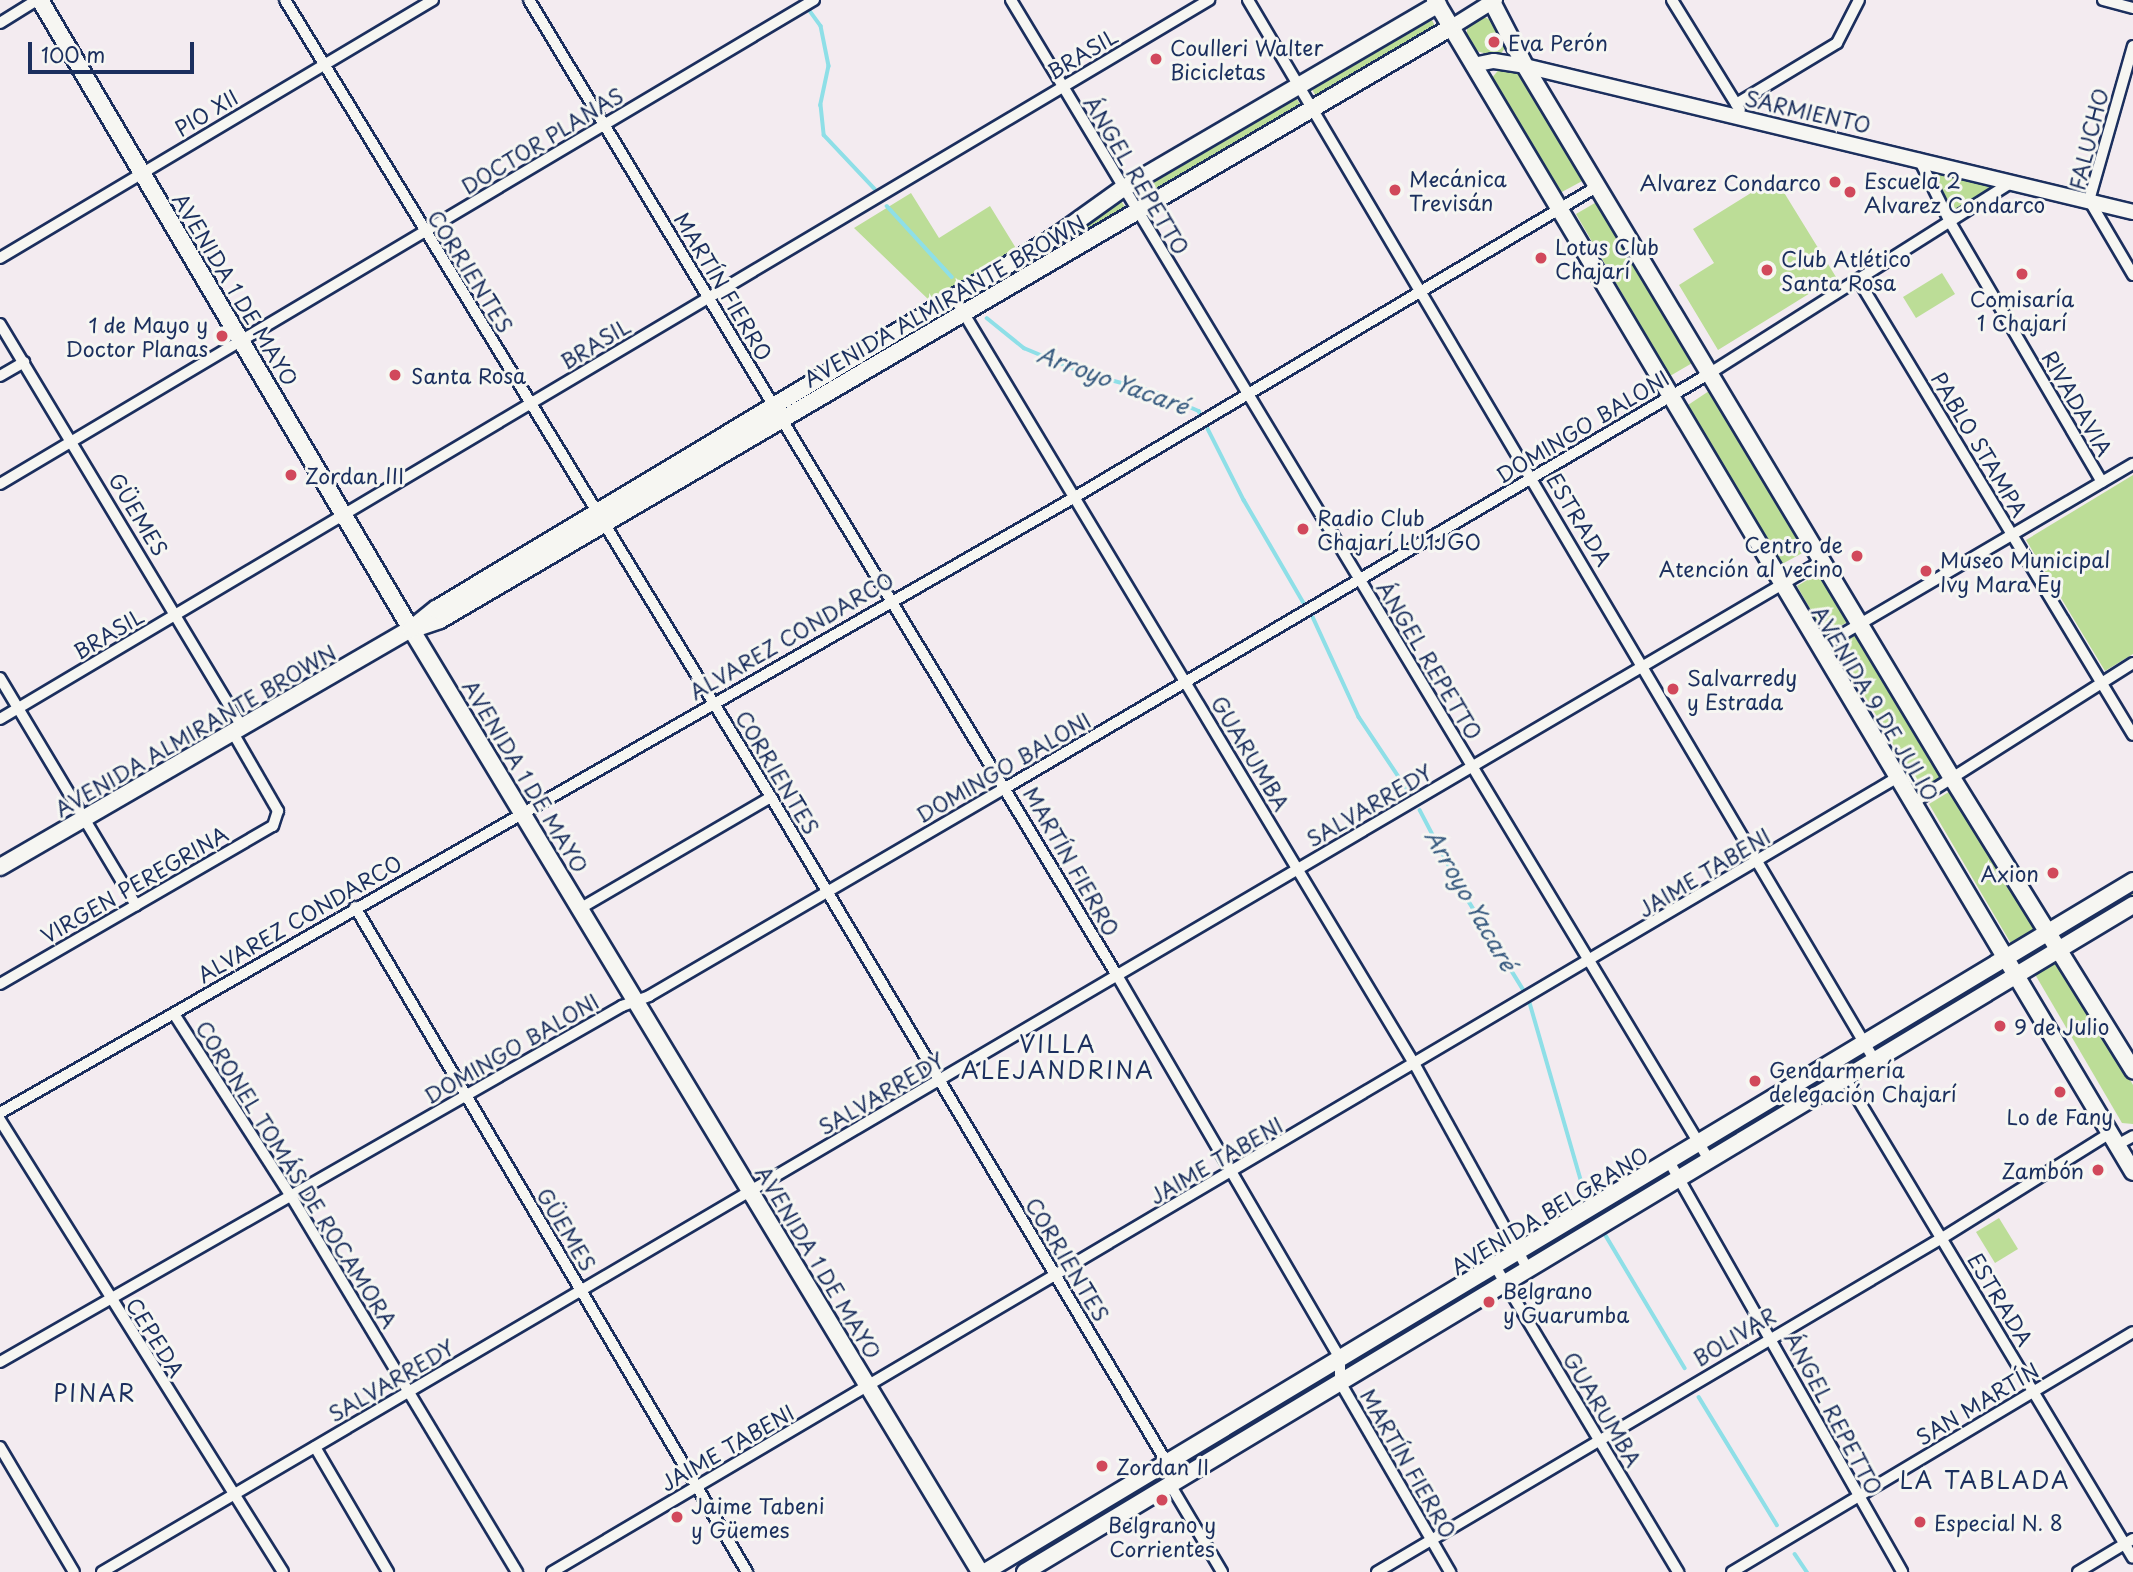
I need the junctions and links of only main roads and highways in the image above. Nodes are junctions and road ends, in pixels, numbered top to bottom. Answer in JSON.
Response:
{"nodes":[{"id":1,"x":38,"y":0,"type":"edge"},
{"id":2,"x":1439,"y":1,"type":"edge"},
{"id":3,"x":1492,"y":1,"type":"edge"},
{"id":4,"x":1450,"y":28,"type":"junction"},
{"id":5,"x":777,"y":413,"type":"junction"},
{"id":6,"x":411,"y":629,"type":"junction"},
{"id":7,"x":0,"y":867,"type":"edge"},
{"id":8,"x":2133,"y":881,"type":"edge"},
{"id":9,"x":2133,"y":905,"type":"edge"},
{"id":10,"x":2050,"y":931,"type":"junction"},
{"id":11,"x":2061,"y":948,"type":"junction"},
{"id":12,"x":2005,"y":959,"type":"junction"},
{"id":13,"x":2014,"y":974,"type":"junction"},
{"id":14,"x":2133,"y":1070,"type":"edge"},
{"id":15,"x":2133,"y":1172,"type":"edge"},
{"id":16,"x":983,"y":1572,"type":"edge"},
{"id":17,"x":1025,"y":1572,"type":"edge"}],
"edges":[{"from":1,"to":6,"type":"main road","name":"AVENIDA 1 DE MAYO"},
{"from":2,"to":4,"type":"main road","name":"AVENIDA 9 DE JULIO"},
{"from":2,"to":5,"type":"main road","name":"AVENIDA ALMIRANTE BROWN"},
{"from":3,"to":10,"type":"main road","name":"AVENIDA 9 DE JULIO"},
{"from":4,"to":5,"type":"main road","name":"AVENIDA ALMIRANTE BROWN"},
{"from":4,"to":12,"type":"main road","name":"AVENIDA 9 DE JULIO"},
{"from":5,"to":6,"type":"main road","name":"AVENIDA ALMIRANTE BROWN"},
{"from":6,"to":7,"type":"main road","name":"AVENIDA ALMIRANTE BROWN"},
{"from":6,"to":16,"type":"main road","name":"AVENIDA 1 DE MAYO"},
{"from":8,"to":10,"type":"main road","name":"AVENIDA BELGRANO"},
{"from":9,"to":11,"type":"main road","name":"AVENIDA BELGRANO"},
{"from":10,"to":11,"type":"main road","name":"AVENIDA 9 DE JULIO"},
{"from":10,"to":12,"type":"main road","name":"AVENIDA BELGRANO"},
{"from":11,"to":13,"type":"main road","name":"AVENIDA BELGRANO"},
{"from":11,"to":14,"type":"main road","name":"AVENIDA 9 DE JULIO"},
{"from":12,"to":13,"type":"main road","name":"AVENIDA 9 DE JULIO"},
{"from":12,"to":16,"type":"main road","name":"AVENIDA BELGRANO"},
{"from":13,"to":15,"type":"main road","name":"AVENIDA 9 DE JULIO"},
{"from":13,"to":17,"type":"main road","name":"AVENIDA BELGRANO"}]}
